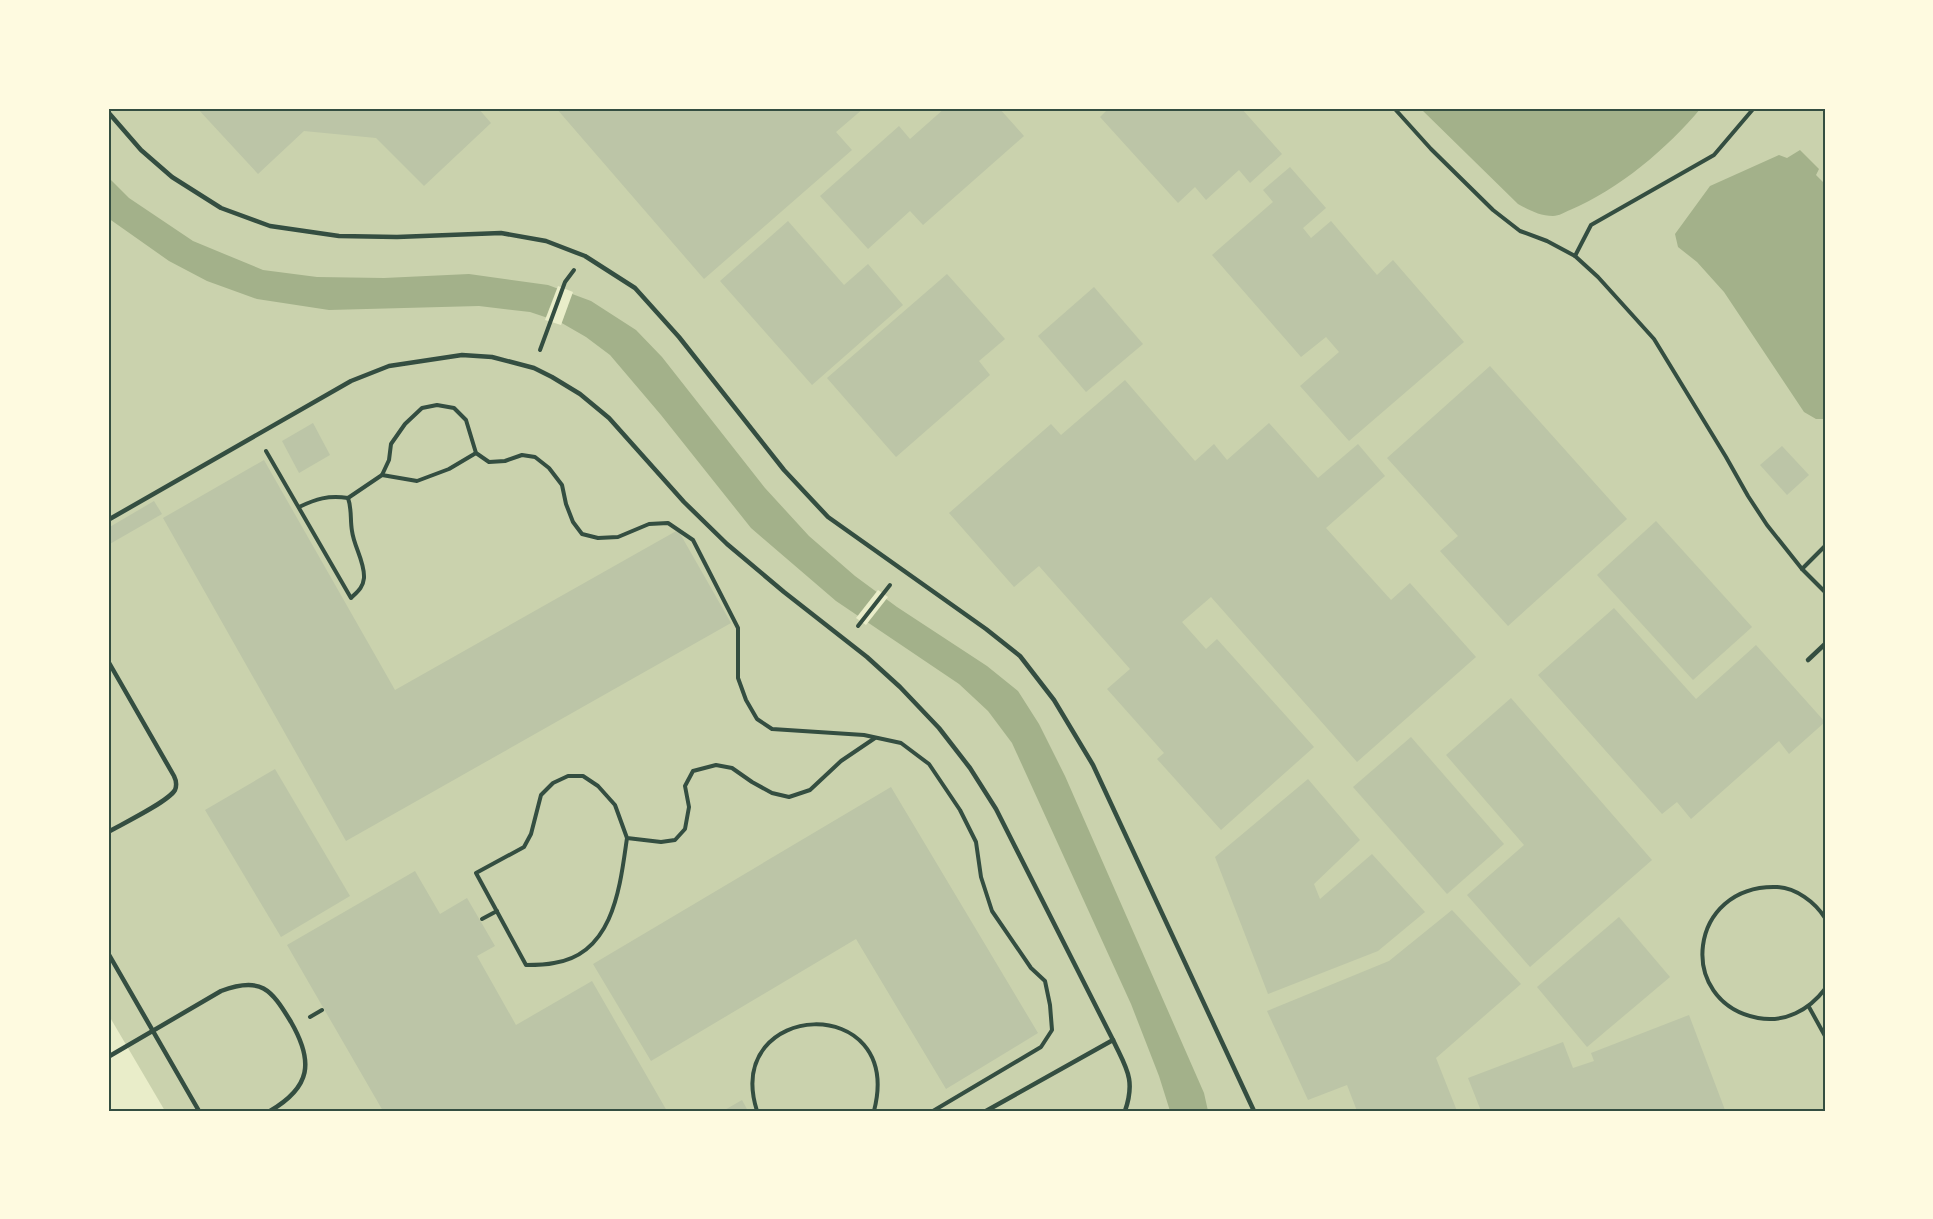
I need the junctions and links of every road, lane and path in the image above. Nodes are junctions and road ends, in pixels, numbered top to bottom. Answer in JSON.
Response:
{"nodes":[{"id":1,"x":1394,"y":108,"type":"edge"},
{"id":2,"x":1754,"y":108,"type":"edge"},
{"id":3,"x":108,"y":112,"type":"edge"},
{"id":4,"x":585,"y":256,"type":"junction"},
{"id":5,"x":1575,"y":256,"type":"junction"},
{"id":6,"x":534,"y":368,"type":"junction"},
{"id":7,"x":256,"y":434,"type":"junction"},
{"id":8,"x":476,"y":453,"type":"junction"},
{"id":9,"x":382,"y":476,"type":"junction"},
{"id":10,"x":348,"y":498,"type":"junction"},
{"id":11,"x":299,"y":507,"type":"junction"},
{"id":12,"x":108,"y":520,"type":"edge"},
{"id":13,"x":1825,"y":546,"type":"edge"},
{"id":14,"x":903,"y":569,"type":"junction"},
{"id":15,"x":1802,"y":569,"type":"junction"},
{"id":16,"x":1825,"y":592,"type":"edge"},
{"id":17,"x":846,"y":641,"type":"junction"},
{"id":18,"x":1825,"y":644,"type":"edge"},
{"id":19,"x":1808,"y":660,"type":"dead end"},
{"id":20,"x":108,"y":661,"type":"edge"},
{"id":21,"x":876,"y":738,"type":"junction"},
{"id":22,"x":108,"y":831,"type":"edge"},
{"id":23,"x":627,"y":838,"type":"junction"},
{"id":24,"x":496,"y":910,"type":"junction"},
{"id":25,"x":1825,"y":918,"type":"edge"},
{"id":26,"x":482,"y":919,"type":"dead end"},
{"id":27,"x":108,"y":953,"type":"edge"},
{"id":28,"x":1825,"y":989,"type":"edge"},
{"id":29,"x":1809,"y":1007,"type":"junction"},
{"id":30,"x":153,"y":1031,"type":"junction"},
{"id":31,"x":1825,"y":1036,"type":"edge"},
{"id":32,"x":1113,"y":1040,"type":"junction"},
{"id":33,"x":108,"y":1057,"type":"edge"},
{"id":34,"x":199,"y":1111,"type":"edge"},
{"id":35,"x":270,"y":1111,"type":"edge"},
{"id":36,"x":757,"y":1111,"type":"edge"},
{"id":37,"x":874,"y":1111,"type":"edge"},
{"id":38,"x":933,"y":1111,"type":"edge"},
{"id":39,"x":986,"y":1111,"type":"edge"},
{"id":40,"x":1125,"y":1111,"type":"edge"},
{"id":41,"x":1254,"y":1111,"type":"edge"}],
"edges":[{"from":1,"to":5,"type":"path"},
{"from":2,"to":5,"type":"path"},
{"from":3,"to":4,"type":"lane"},
{"from":4,"to":6,"type":"path"},
{"from":4,"to":14,"type":"lane"},
{"from":5,"to":15,"type":"path"},
{"from":6,"to":7,"type":"lane"},
{"from":6,"to":17,"type":"lane"},
{"from":7,"to":11,"type":"path"},
{"from":7,"to":12,"type":"lane"},
{"from":8,"to":9,"type":"path"},
{"from":8,"to":9,"type":"path"},
{"from":8,"to":21,"type":"path"},
{"from":9,"to":10,"type":"path"},
{"from":10,"to":11,"type":"path"},
{"from":10,"to":11,"type":"path"},
{"from":13,"to":15,"type":"path"},
{"from":14,"to":17,"type":"path"},
{"from":14,"to":41,"type":"lane"},
{"from":15,"to":16,"type":"path"},
{"from":17,"to":32,"type":"lane"},
{"from":18,"to":19,"type":"lane"},
{"from":20,"to":22,"type":"lane"},
{"from":21,"to":23,"type":"path"},
{"from":21,"to":38,"type":"path"},
{"from":23,"to":24,"type":"path"},
{"from":23,"to":24,"type":"path"},
{"from":24,"to":26,"type":"path"},
{"from":25,"to":29,"type":"path"},
{"from":27,"to":30,"type":"lane"},
{"from":28,"to":29,"type":"path"},
{"from":29,"to":31,"type":"path"},
{"from":30,"to":33,"type":"lane"},
{"from":30,"to":34,"type":"lane"},
{"from":30,"to":35,"type":"lane"},
{"from":32,"to":39,"type":"lane"},
{"from":32,"to":40,"type":"lane"},
{"from":36,"to":37,"type":"path"}]}
